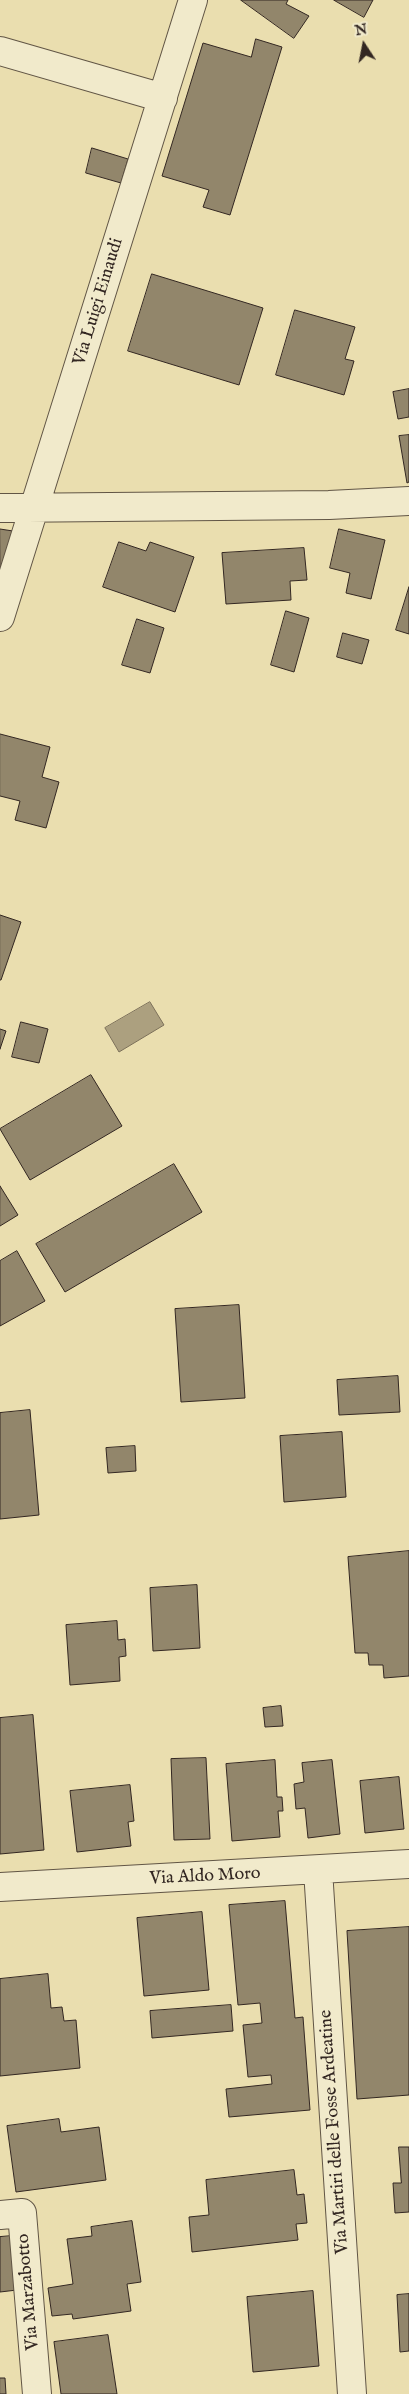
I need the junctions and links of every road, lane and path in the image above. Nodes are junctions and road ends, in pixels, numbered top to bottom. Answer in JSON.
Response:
{"nodes":[{"id":1,"x":193,"y":0,"type":"edge"},
{"id":2,"x":0,"y":51,"type":"edge"},
{"id":3,"x":163,"y":98,"type":"junction"},
{"id":4,"x":409,"y":501,"type":"edge"},
{"id":5,"x":35,"y":507,"type":"junction"},
{"id":6,"x":0,"y":508,"type":"edge"},
{"id":7,"x":0,"y":617,"type":"edge"},
{"id":8,"x":409,"y":1864,"type":"edge"},
{"id":9,"x":318,"y":1870,"type":"junction"},
{"id":10,"x":0,"y":1887,"type":"edge"},
{"id":11,"x":0,"y":2215,"type":"edge"},
{"id":12,"x":37,"y":2394,"type":"edge"},
{"id":13,"x":352,"y":2394,"type":"edge"}],
"edges":[{"from":1,"to":3,"type":"street","name":"Via Luigi Einaudi"},
{"from":2,"to":3,"type":"street"},
{"from":3,"to":5,"type":"street","name":"Via Luigi Einaudi"},
{"from":4,"to":5,"type":"street"},
{"from":5,"to":6,"type":"street"},
{"from":5,"to":7,"type":"street","name":"Via Luigi Einaudi"},
{"from":8,"to":9,"type":"street","name":"Via Aldo Moro"},
{"from":9,"to":10,"type":"street","name":"Via Aldo Moro"},
{"from":9,"to":13,"type":"street","name":"Via Martiri delle Fosse Ardeatine"},
{"from":11,"to":12,"type":"street","name":"Via Marzabotto"}]}
